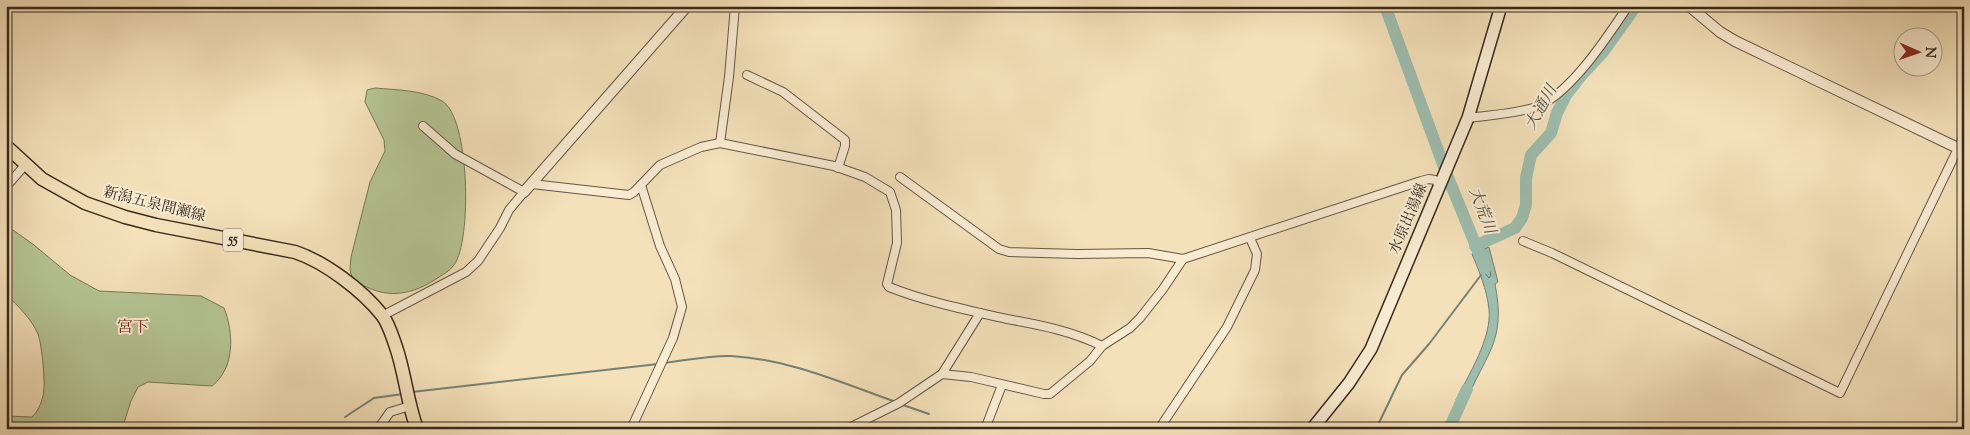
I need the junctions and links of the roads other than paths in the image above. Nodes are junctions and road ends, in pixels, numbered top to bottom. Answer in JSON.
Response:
{"nodes":[{"id":1,"x":687,"y":6,"type":"edge"},
{"id":2,"x":735,"y":6,"type":"edge"},
{"id":3,"x":1501,"y":6,"type":"edge"},
{"id":4,"x":1628,"y":6,"type":"edge"},
{"id":5,"x":1689,"y":6,"type":"edge"},
{"id":6,"x":747,"y":75,"type":"dead end"},
{"id":7,"x":1468,"y":118,"type":"junction"},
{"id":8,"x":423,"y":126,"type":"dead end"},
{"id":9,"x":1964,"y":136,"type":"edge"},
{"id":10,"x":720,"y":143,"type":"junction"},
{"id":11,"x":6,"y":146,"type":"edge"},
{"id":12,"x":1961,"y":149,"type":"edge"},
{"id":13,"x":25,"y":165,"type":"junction"},
{"id":14,"x":838,"y":168,"type":"junction"},
{"id":15,"x":900,"y":177,"type":"dead end"},
{"id":16,"x":1440,"y":182,"type":"junction"},
{"id":17,"x":532,"y":184,"type":"junction"},
{"id":18,"x":641,"y":185,"type":"junction"},
{"id":19,"x":6,"y":187,"type":"edge"},
{"id":20,"x":524,"y":192,"type":"junction"},
{"id":21,"x":1250,"y":238,"type":"junction"},
{"id":22,"x":1523,"y":241,"type":"dead end"},
{"id":23,"x":1183,"y":259,"type":"junction"},
{"id":24,"x":980,"y":313,"type":"junction"},
{"id":25,"x":382,"y":316,"type":"junction"},
{"id":26,"x":1102,"y":346,"type":"junction"},
{"id":27,"x":942,"y":374,"type":"junction"},
{"id":28,"x":1002,"y":385,"type":"junction"},
{"id":29,"x":408,"y":397,"type":"junction"},
{"id":30,"x":378,"y":429,"type":"edge"},
{"id":31,"x":417,"y":429,"type":"edge"},
{"id":32,"x":631,"y":429,"type":"edge"},
{"id":33,"x":847,"y":429,"type":"edge"},
{"id":34,"x":985,"y":429,"type":"edge"},
{"id":35,"x":1159,"y":429,"type":"edge"},
{"id":36,"x":1312,"y":429,"type":"edge"}],
"edges":[{"from":1,"to":17,"type":"street"},
{"from":2,"to":10,"type":"street"},
{"from":3,"to":7,"type":"main road","name":"水原出湯線"},
{"from":4,"to":7,"type":"street"},
{"from":5,"to":12,"type":"street"},
{"from":6,"to":14,"type":"street"},
{"from":7,"to":16,"type":"main road","name":"水原出湯線"},
{"from":8,"to":20,"type":"street"},
{"from":9,"to":12,"type":"street"},
{"from":10,"to":14,"type":"street"},
{"from":10,"to":18,"type":"street"},
{"from":11,"to":13,"type":"main road","name":"新潟五泉間瀬線","number":"55"},
{"from":12,"to":22,"type":"street"},
{"from":13,"to":19,"type":"street"},
{"from":13,"to":25,"type":"main road","name":"新潟五泉間瀬線","number":"55"},
{"from":14,"to":24,"type":"street"},
{"from":15,"to":23,"type":"street"},
{"from":16,"to":21,"type":"street"},
{"from":16,"to":36,"type":"main road","name":"水原出湯線"},
{"from":17,"to":18,"type":"street"},
{"from":17,"to":20,"type":"street"},
{"from":18,"to":32,"type":"street"},
{"from":20,"to":25,"type":"street"},
{"from":21,"to":23,"type":"street"},
{"from":21,"to":35,"type":"street"},
{"from":23,"to":26,"type":"street"},
{"from":24,"to":26,"type":"street"},
{"from":24,"to":27,"type":"street"},
{"from":25,"to":29,"type":"main road","name":"新潟五泉間瀬線","number":"55"},
{"from":26,"to":28,"type":"street"},
{"from":27,"to":28,"type":"street"},
{"from":27,"to":33,"type":"street"},
{"from":28,"to":34,"type":"street"},
{"from":29,"to":30,"type":"street"},
{"from":29,"to":31,"type":"main road","name":"新潟五泉間瀬線","number":"55"}]}
